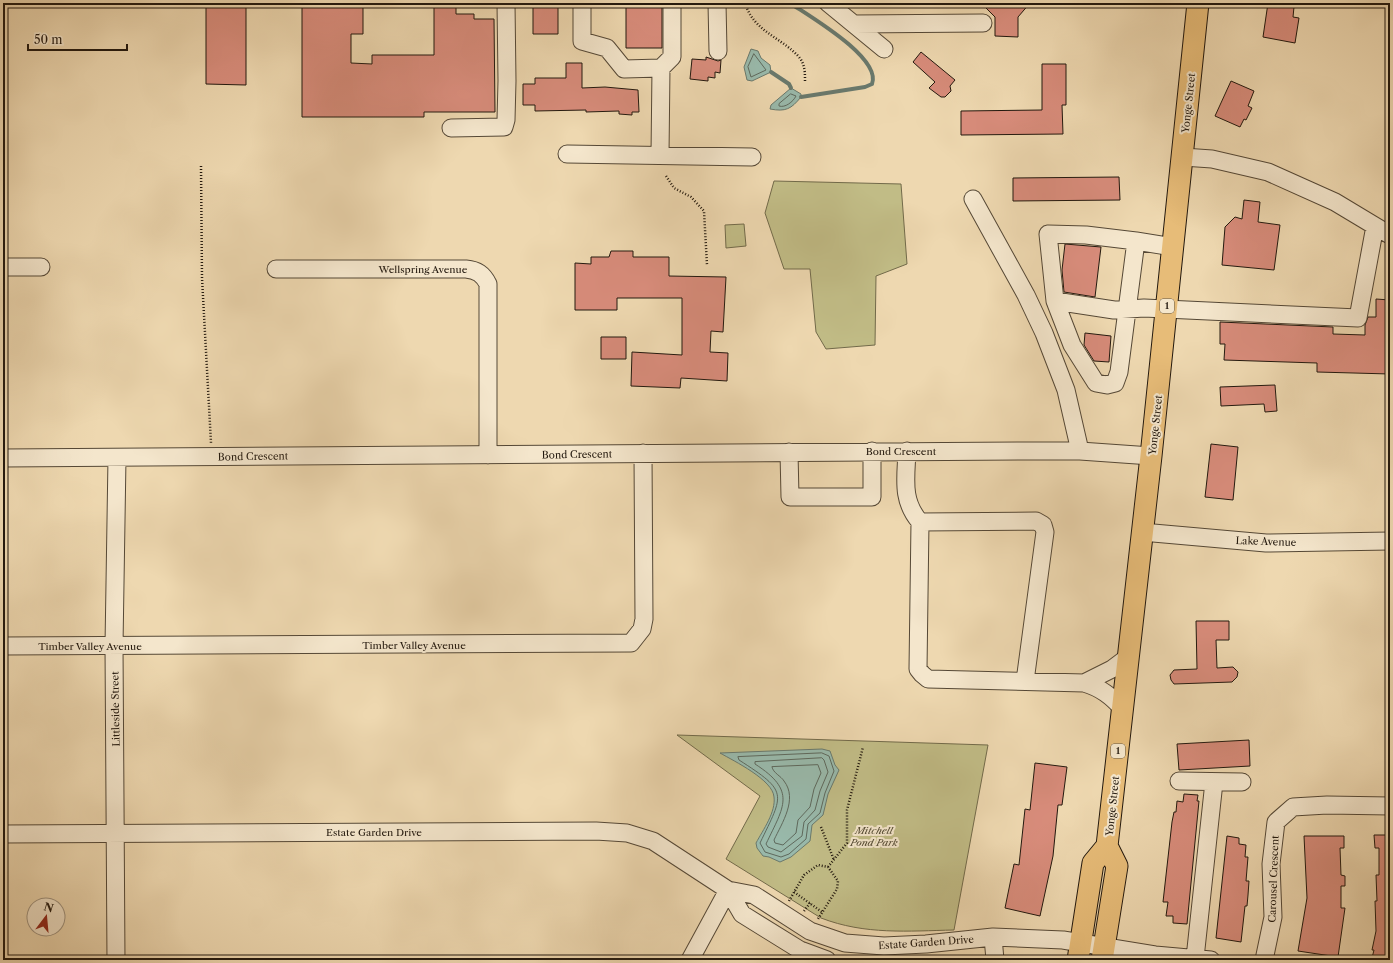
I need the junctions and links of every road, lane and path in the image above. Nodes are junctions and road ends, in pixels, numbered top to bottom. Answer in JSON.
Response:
{"nodes":[{"id":1,"x":506,"y":3,"type":"edge"},
{"id":2,"x":582,"y":3,"type":"edge"},
{"id":3,"x":672,"y":3,"type":"edge"},
{"id":4,"x":717,"y":3,"type":"edge"},
{"id":5,"x":745,"y":3,"type":"edge"},
{"id":6,"x":828,"y":3,"type":"edge"},
{"id":7,"x":1198,"y":3,"type":"edge"},
{"id":8,"x":983,"y":23,"type":"dead end"},
{"id":9,"x":854,"y":24,"type":"junction"},
{"id":10,"x":884,"y":49,"type":"dead end"},
{"id":11,"x":718,"y":51,"type":"dead end"},
{"id":12,"x":661,"y":68,"type":"junction"},
{"id":13,"x":806,"y":81,"type":"dead end"},
{"id":14,"x":451,"y":128,"type":"dead end"},
{"id":15,"x":567,"y":154,"type":"dead end"},
{"id":16,"x":660,"y":155,"type":"junction"},
{"id":17,"x":752,"y":157,"type":"dead end"},
{"id":18,"x":1183,"y":157,"type":"junction"},
{"id":19,"x":201,"y":166,"type":"dead end"},
{"id":20,"x":666,"y":176,"type":"dead end"},
{"id":21,"x":973,"y":199,"type":"dead end"},
{"id":22,"x":1375,"y":226,"type":"junction"},
{"id":23,"x":1390,"y":235,"type":"edge"},
{"id":24,"x":1136,"y":241,"type":"junction"},
{"id":25,"x":1173,"y":247,"type":"junction"},
{"id":26,"x":707,"y":265,"type":"dead end"},
{"id":27,"x":3,"y":267,"type":"edge"},
{"id":28,"x":41,"y":267,"type":"dead end"},
{"id":29,"x":276,"y":269,"type":"dead end"},
{"id":30,"x":1055,"y":301,"type":"junction"},
{"id":31,"x":1128,"y":309,"type":"junction"},
{"id":32,"x":1167,"y":310,"type":"junction"},
{"id":33,"x":211,"y":444,"type":"dead end"},
{"id":34,"x":1080,"y":450,"type":"junction"},
{"id":35,"x":872,"y":451,"type":"junction"},
{"id":36,"x":907,"y":451,"type":"junction"},
{"id":37,"x":789,"y":452,"type":"junction"},
{"id":38,"x":643,"y":453,"type":"junction"},
{"id":39,"x":488,"y":455,"type":"junction"},
{"id":40,"x":1151,"y":456,"type":"junction"},
{"id":41,"x":3,"y":458,"type":"edge"},
{"id":42,"x":118,"y":458,"type":"junction"},
{"id":43,"x":920,"y":522,"type":"junction"},
{"id":44,"x":1142,"y":532,"type":"junction"},
{"id":45,"x":1390,"y":541,"type":"edge"},
{"id":46,"x":3,"y":646,"type":"edge"},
{"id":47,"x":114,"y":646,"type":"junction"},
{"id":48,"x":1128,"y":657,"type":"junction"},
{"id":49,"x":1025,"y":681,"type":"junction"},
{"id":50,"x":1084,"y":683,"type":"junction"},
{"id":51,"x":1122,"y":709,"type":"junction"},
{"id":52,"x":863,"y":747,"type":"dead end"},
{"id":53,"x":1179,"y":781,"type":"dead end"},
{"id":54,"x":1214,"y":782,"type":"junction"},
{"id":55,"x":1242,"y":782,"type":"dead end"},
{"id":56,"x":1390,"y":806,"type":"edge"},
{"id":57,"x":821,"y":827,"type":"dead end"},
{"id":58,"x":3,"y":834,"type":"edge"},
{"id":59,"x":116,"y":834,"type":"junction"},
{"id":60,"x":1107,"y":846,"type":"junction"},
{"id":61,"x":834,"y":860,"type":"junction"},
{"id":62,"x":828,"y":867,"type":"junction"},
{"id":63,"x":728,"y":890,"type":"junction"},
{"id":64,"x":794,"y":892,"type":"junction"},
{"id":65,"x":789,"y":901,"type":"dead end"},
{"id":66,"x":810,"y":903,"type":"junction"},
{"id":67,"x":804,"y":911,"type":"dead end"},
{"id":68,"x":822,"y":912,"type":"junction"},
{"id":69,"x":818,"y":919,"type":"dead end"},
{"id":70,"x":993,"y":937,"type":"junction"},
{"id":71,"x":1080,"y":951,"type":"edge"},
{"id":72,"x":1103,"y":953,"type":"edge"},
{"id":73,"x":1203,"y":959,"type":"edge"},
{"id":74,"x":116,"y":960,"type":"edge"},
{"id":75,"x":690,"y":960,"type":"edge"},
{"id":76,"x":827,"y":960,"type":"edge"},
{"id":77,"x":995,"y":960,"type":"edge"},
{"id":78,"x":1264,"y":960,"type":"edge"}],
"edges":[{"from":1,"to":14,"type":"street"},
{"from":2,"to":12,"type":"street"},
{"from":3,"to":12,"type":"street"},
{"from":4,"to":11,"type":"street"},
{"from":5,"to":13,"type":"path"},
{"from":6,"to":9,"type":"street"},
{"from":7,"to":18,"type":"main road","name":"Yonge Street","number":"1"},
{"from":8,"to":9,"type":"street"},
{"from":9,"to":10,"type":"street"},
{"from":12,"to":16,"type":"street"},
{"from":15,"to":16,"type":"street"},
{"from":16,"to":17,"type":"street"},
{"from":18,"to":22,"type":"street"},
{"from":18,"to":25,"type":"main road","name":"Yonge Street","number":"1"},
{"from":19,"to":33,"type":"path"},
{"from":20,"to":26,"type":"path"},
{"from":21,"to":34,"type":"street"},
{"from":22,"to":23,"type":"street"},
{"from":22,"to":32,"type":"street"},
{"from":24,"to":25,"type":"street"},
{"from":24,"to":30,"type":"street"},
{"from":24,"to":31,"type":"street"},
{"from":25,"to":32,"type":"main road","name":"Yonge Street","number":"1"},
{"from":27,"to":28,"type":"street"},
{"from":29,"to":39,"type":"street","name":"Wellspring Avenue"},
{"from":30,"to":31,"type":"street"},
{"from":30,"to":31,"type":"street"},
{"from":31,"to":32,"type":"street"},
{"from":32,"to":40,"type":"main road","name":"Yonge Street","number":"1"},
{"from":34,"to":36,"type":"street","name":"Bond Crescent"},
{"from":34,"to":40,"type":"street","name":"Bond Crescent"},
{"from":35,"to":36,"type":"street","name":"Bond Crescent"},
{"from":35,"to":37,"type":"street","name":"Bond Crescent"},
{"from":35,"to":37,"type":"street"},
{"from":36,"to":43,"type":"street"},
{"from":37,"to":38,"type":"street","name":"Bond Crescent"},
{"from":38,"to":39,"type":"street","name":"Bond Crescent"},
{"from":38,"to":47,"type":"street","name":"Timber Valley Avenue"},
{"from":39,"to":42,"type":"street","name":"Bond Crescent"},
{"from":40,"to":44,"type":"main road","name":"Yonge Street","number":"1"},
{"from":41,"to":42,"type":"street","name":"Bond Crescent"},
{"from":42,"to":47,"type":"street","name":"Littleside Street"},
{"from":43,"to":49,"type":"street"},
{"from":43,"to":49,"type":"street"},
{"from":44,"to":45,"type":"street","name":"Lake Avenue"},
{"from":44,"to":48,"type":"main road","name":"Yonge Street","number":"1"},
{"from":46,"to":47,"type":"street","name":"Timber Valley Avenue"},
{"from":47,"to":59,"type":"street","name":"Littleside Street"},
{"from":48,"to":50,"type":"street"},
{"from":48,"to":51,"type":"main road","name":"Yonge Street","number":"1"},
{"from":49,"to":50,"type":"street"},
{"from":50,"to":51,"type":"street"},
{"from":51,"to":60,"type":"main road","name":"Yonge Street","number":"1"},
{"from":52,"to":61,"type":"path"},
{"from":53,"to":54,"type":"street"},
{"from":54,"to":55,"type":"street"},
{"from":54,"to":73,"type":"street"},
{"from":56,"to":78,"type":"street","name":"Carousel Crescent"},
{"from":57,"to":61,"type":"path"},
{"from":58,"to":59,"type":"street","name":"Estate Garden Drive"},
{"from":59,"to":63,"type":"street","name":"Estate Garden Drive"},
{"from":59,"to":74,"type":"street","name":"Littleside Street"},
{"from":60,"to":71,"type":"main road","name":"Yonge Street"},
{"from":60,"to":72,"type":"main road","name":"Yonge Street"},
{"from":61,"to":62,"type":"path"},
{"from":62,"to":64,"type":"path"},
{"from":62,"to":68,"type":"path"},
{"from":63,"to":70,"type":"street","name":"Estate Garden Drive"},
{"from":63,"to":75,"type":"street"},
{"from":63,"to":76,"type":"street","name":"Estate Garden Drive"},
{"from":64,"to":65,"type":"path"},
{"from":64,"to":66,"type":"path"},
{"from":66,"to":67,"type":"path"},
{"from":66,"to":68,"type":"path"},
{"from":68,"to":69,"type":"path"},
{"from":70,"to":71,"type":"street","name":"Estate Garden Drive"},
{"from":70,"to":77,"type":"street"},
{"from":71,"to":72,"type":"street","name":"Estate Garden Drive"},
{"from":72,"to":73,"type":"street","name":"Estate Garden Drive"}]}
